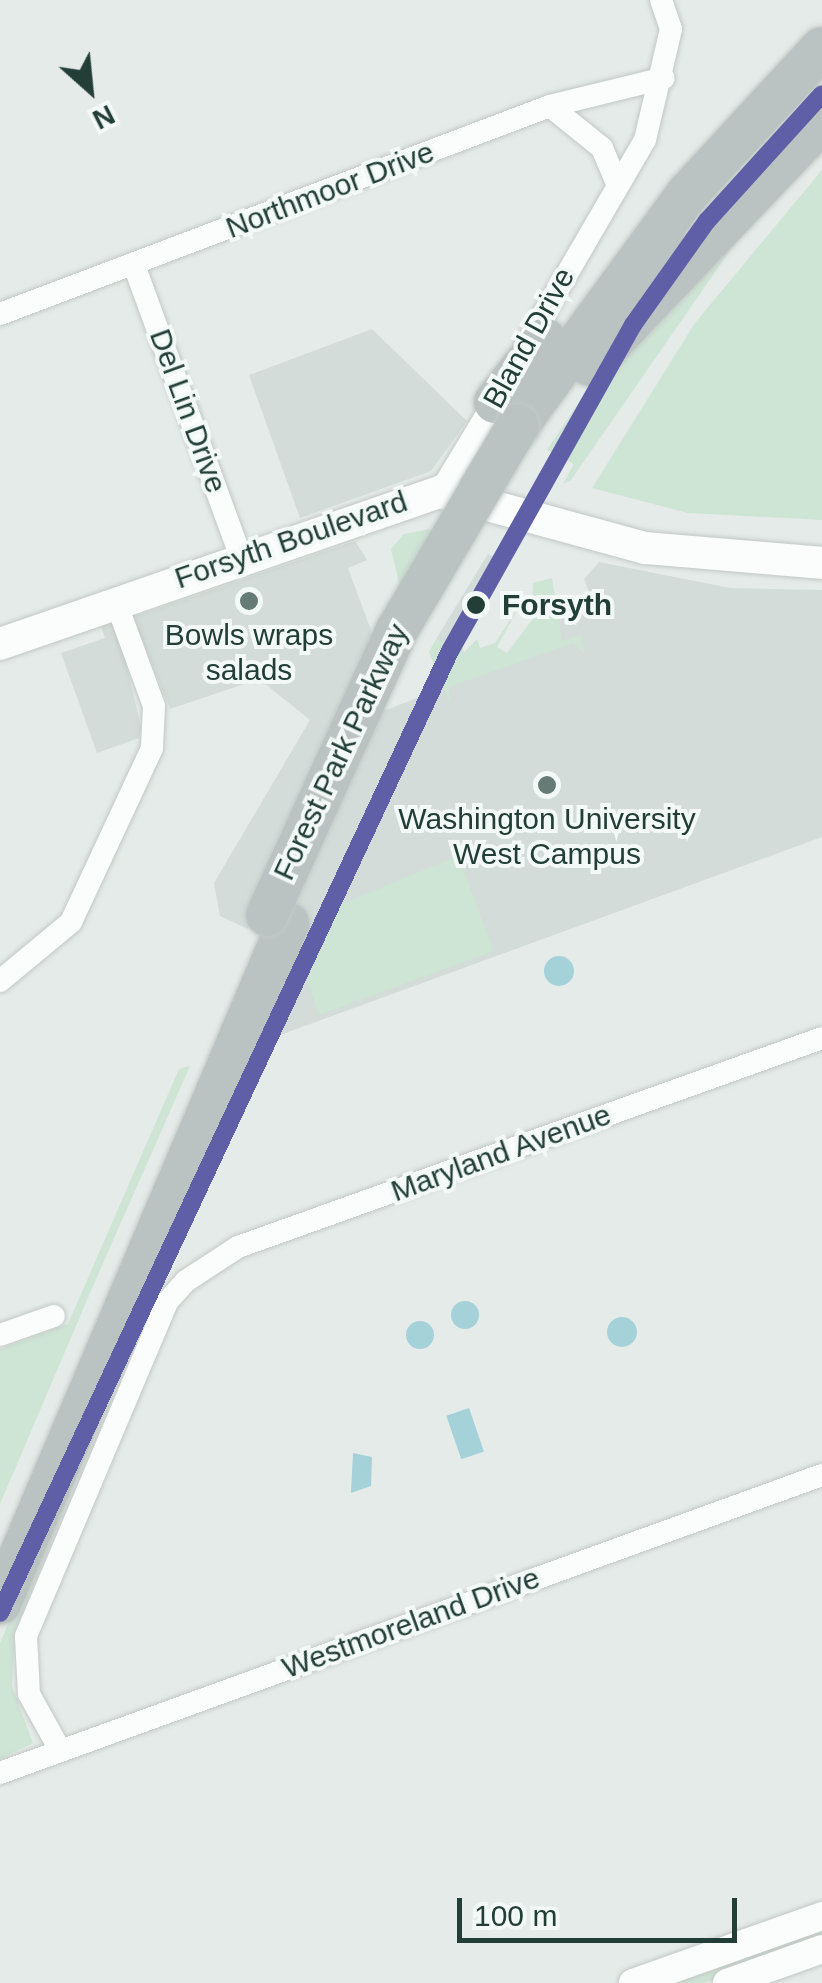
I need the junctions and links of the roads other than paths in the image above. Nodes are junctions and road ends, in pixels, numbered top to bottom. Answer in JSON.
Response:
{"nodes":[{"id":1,"x":662,"y":0,"type":"edge"},
{"id":2,"x":822,"y":48,"type":"edge"},
{"id":3,"x":664,"y":78,"type":"junction"},
{"id":4,"x":550,"y":106,"type":"junction"},
{"id":5,"x":822,"y":121,"type":"edge"},
{"id":6,"x":617,"y":183,"type":"junction"},
{"id":7,"x":134,"y":265,"type":"junction"},
{"id":8,"x":0,"y":314,"type":"edge"},
{"id":9,"x":517,"y":422,"type":"junction"},
{"id":10,"x":440,"y":492,"type":"junction"},
{"id":11,"x":241,"y":557,"type":"junction"},
{"id":12,"x":822,"y":563,"type":"edge"},
{"id":13,"x":116,"y":602,"type":"junction"},
{"id":14,"x":0,"y":644,"type":"edge"},
{"id":15,"x":278,"y":920,"type":"junction"},
{"id":16,"x":0,"y":981,"type":"edge"},
{"id":17,"x":822,"y":1038,"type":"edge"},
{"id":18,"x":54,"y":1316,"type":"dead end"},
{"id":19,"x":0,"y":1335,"type":"edge"},
{"id":20,"x":822,"y":1476,"type":"edge"},
{"id":21,"x":0,"y":1539,"type":"edge"},
{"id":22,"x":0,"y":1603,"type":"edge"},
{"id":23,"x":60,"y":1750,"type":"junction"},
{"id":24,"x":0,"y":1773,"type":"edge"},
{"id":25,"x":822,"y":1916,"type":"edge"},
{"id":26,"x":822,"y":1950,"type":"edge"},
{"id":27,"x":633,"y":1983,"type":"edge"},
{"id":28,"x":727,"y":1983,"type":"edge"}],
"edges":[{"from":1,"to":3,"type":"street","name":"Bland Drive"},
{"from":2,"to":9,"type":"highway","name":"Forest Park Parkway"},
{"from":3,"to":4,"type":"street","name":"Northmoor Drive"},
{"from":3,"to":6,"type":"street","name":"Bland Drive"},
{"from":4,"to":6,"type":"street"},
{"from":4,"to":7,"type":"street","name":"Northmoor Drive"},
{"from":5,"to":9,"type":"highway","name":"Forest Park Parkway"},
{"from":6,"to":9,"type":"street","name":"Bland Drive"},
{"from":7,"to":8,"type":"street","name":"Northmoor Drive"},
{"from":7,"to":11,"type":"street","name":"Del Lin Drive"},
{"from":9,"to":10,"type":"street","name":"Bland Drive"},
{"from":9,"to":15,"type":"highway","name":"Forest Park Parkway"},
{"from":10,"to":11,"type":"main road","name":"Forsyth Boulevard"},
{"from":10,"to":12,"type":"main road","name":"Forsyth Boulevard"},
{"from":11,"to":13,"type":"main road","name":"Forsyth Boulevard"},
{"from":13,"to":14,"type":"main road","name":"Forsyth Boulevard"},
{"from":13,"to":16,"type":"street"},
{"from":15,"to":21,"type":"highway","name":"Forest Park Parkway"},
{"from":15,"to":22,"type":"highway","name":"Forest Park Parkway"},
{"from":17,"to":23,"type":"street","name":"Maryland Avenue"},
{"from":18,"to":19,"type":"street"},
{"from":20,"to":23,"type":"street","name":"Westmoreland Drive"},
{"from":23,"to":24,"type":"street","name":"Westmoreland Drive"},
{"from":25,"to":27,"type":"street"},
{"from":26,"to":28,"type":"street"}]}
